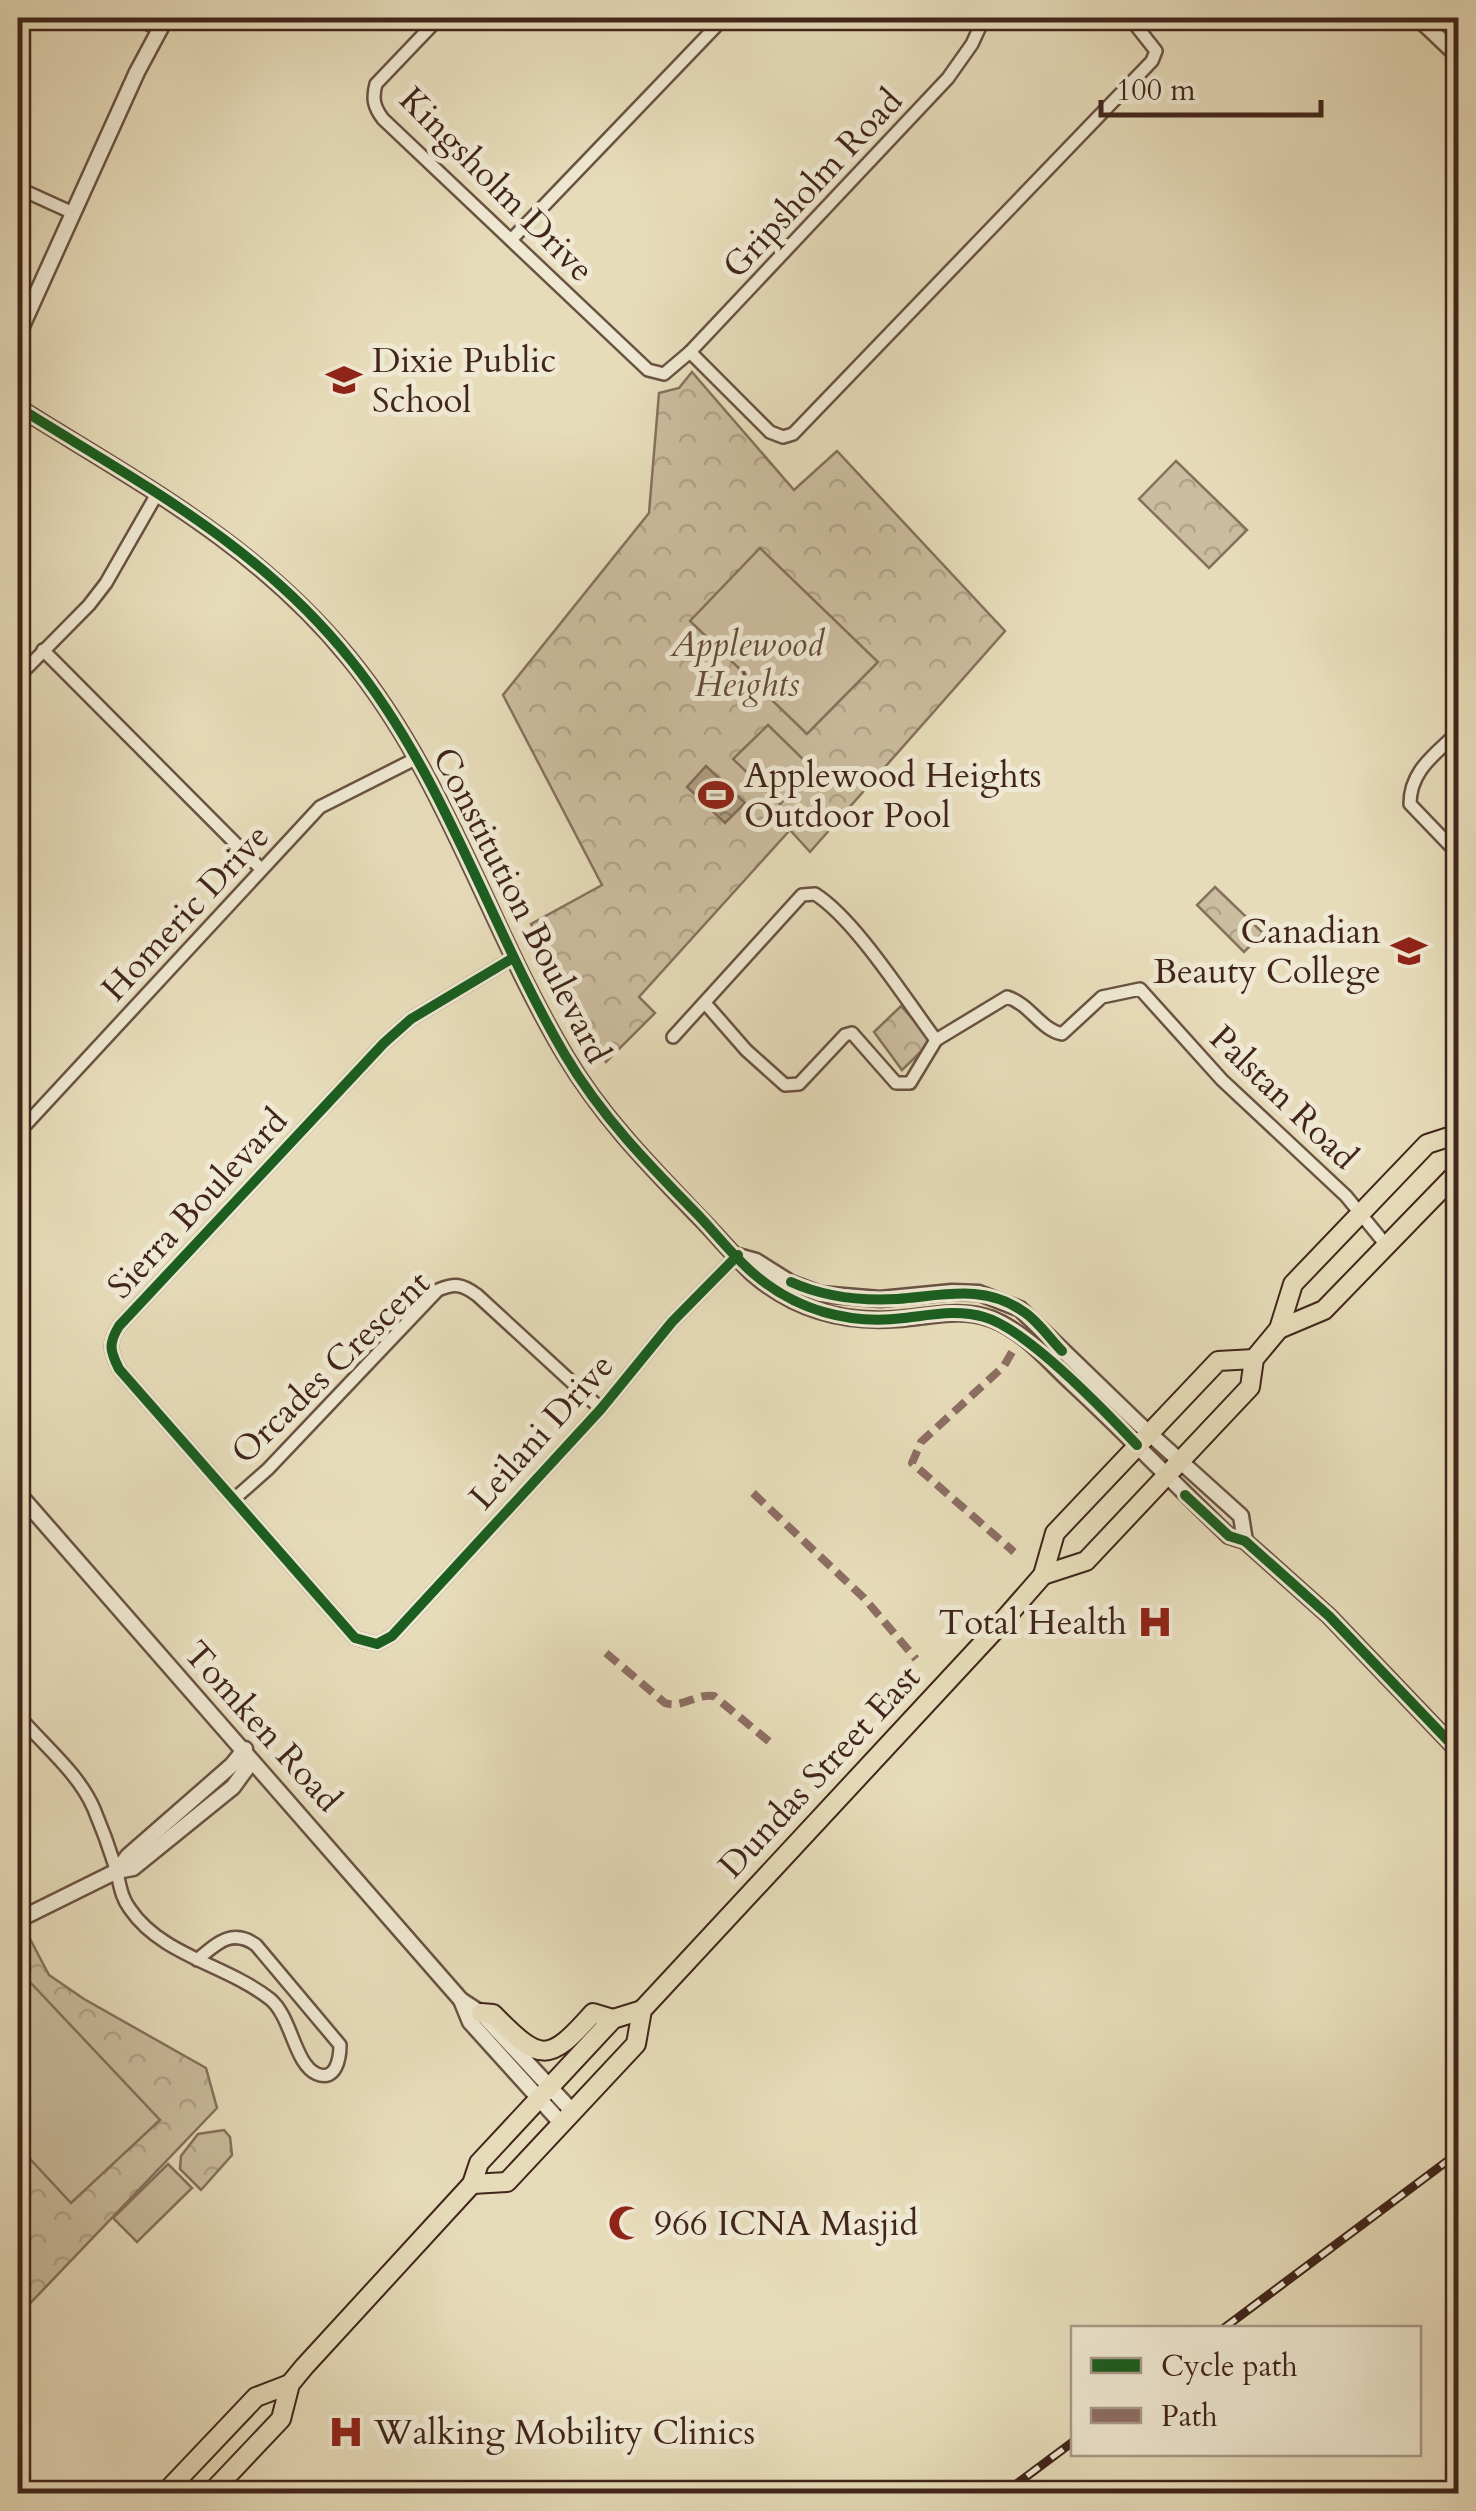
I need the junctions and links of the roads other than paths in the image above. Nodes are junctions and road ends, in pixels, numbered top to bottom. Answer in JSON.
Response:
{"nodes":[{"id":1,"x":138,"y":18,"type":"edge"},
{"id":2,"x":439,"y":18,"type":"edge"},
{"id":3,"x":724,"y":18,"type":"edge"},
{"id":4,"x":984,"y":18,"type":"edge"},
{"id":5,"x":1130,"y":18,"type":"edge"},
{"id":6,"x":1418,"y":18,"type":"edge"},
{"id":7,"x":1449,"y":18,"type":"edge"},
{"id":8,"x":163,"y":22,"type":"edge"},
{"id":9,"x":1458,"y":26,"type":"edge"},
{"id":10,"x":1458,"y":56,"type":"edge"},
{"id":11,"x":18,"y":188,"type":"edge"},
{"id":12,"x":73,"y":213,"type":"junction"},
{"id":13,"x":511,"y":240,"type":"junction"},
{"id":14,"x":18,"y":335,"type":"edge"},
{"id":15,"x":690,"y":352,"type":"junction"},
{"id":16,"x":664,"y":374,"type":"joint"},
{"id":17,"x":18,"y":407,"type":"edge"},
{"id":18,"x":157,"y":494,"type":"junction"},
{"id":19,"x":43,"y":650,"type":"junction"},
{"id":20,"x":18,"y":677,"type":"edge"},
{"id":21,"x":1458,"y":732,"type":"edge"},
{"id":22,"x":416,"y":758,"type":"junction"},
{"id":23,"x":1458,"y":854,"type":"edge"},
{"id":24,"x":261,"y":869,"type":"junction"},
{"id":25,"x":513,"y":958,"type":"junction"},
{"id":26,"x":705,"y":1003,"type":"junction"},
{"id":27,"x":673,"y":1037,"type":"dead end"},
{"id":28,"x":936,"y":1040,"type":"junction"},
{"id":29,"x":18,"y":1133,"type":"edge"},
{"id":30,"x":1458,"y":1134,"type":"edge"},
{"id":31,"x":1458,"y":1163,"type":"edge"},
{"id":32,"x":1360,"y":1213,"type":"junction"},
{"id":33,"x":1386,"y":1245,"type":"junction"},
{"id":34,"x":738,"y":1256,"type":"junction"},
{"id":35,"x":1279,"y":1329,"type":"junction"},
{"id":36,"x":1254,"y":1359,"type":"junction"},
{"id":37,"x":601,"y":1410,"type":"junction"},
{"id":38,"x":1143,"y":1439,"type":"junction"},
{"id":39,"x":1180,"y":1460,"type":"junction"},
{"id":40,"x":1166,"y":1475,"type":"junction"},
{"id":41,"x":18,"y":1493,"type":"edge"},
{"id":42,"x":234,"y":1499,"type":"junction"},
{"id":43,"x":1245,"y":1541,"type":"junction"},
{"id":44,"x":1042,"y":1575,"type":"junction"},
{"id":45,"x":384,"y":1642,"type":"joint"},
{"id":46,"x":18,"y":1715,"type":"edge"},
{"id":47,"x":1458,"y":1752,"type":"edge"},
{"id":48,"x":248,"y":1755,"type":"junction"},
{"id":49,"x":117,"y":1871,"type":"junction"},
{"id":50,"x":18,"y":1920,"type":"edge"},
{"id":51,"x":197,"y":1960,"type":"junction"},
{"id":52,"x":461,"y":2000,"type":"junction"},
{"id":53,"x":642,"y":2010,"type":"junction"},
{"id":54,"x":481,"y":2013,"type":"junction"},
{"id":55,"x":614,"y":2019,"type":"junction"},
{"id":56,"x":545,"y":2094,"type":"junction"},
{"id":57,"x":568,"y":2118,"type":"junction"},
{"id":58,"x":472,"y":2184,"type":"junction"},
{"id":59,"x":290,"y":2384,"type":"junction"},
{"id":60,"x":164,"y":2494,"type":"edge"},
{"id":61,"x":210,"y":2494,"type":"edge"}],
"edges":[{"from":1,"to":8,"type":"street"},
{"from":2,"to":13,"type":"street","name":"Kingsholm Drive"},
{"from":3,"to":13,"type":"street"},
{"from":4,"to":15,"type":"street","name":"Gripsholm Road"},
{"from":5,"to":15,"type":"street"},
{"from":6,"to":10,"type":"street"},
{"from":7,"to":9,"type":"street"},
{"from":8,"to":12,"type":"street"},
{"from":11,"to":12,"type":"street"},
{"from":12,"to":14,"type":"street"},
{"from":13,"to":16,"type":"street","name":"Kingsholm Drive"},
{"from":15,"to":16,"type":"street","name":"Gripsholm Road"},
{"from":17,"to":18,"type":"street","name":"Constitution Boulevard"},
{"from":18,"to":19,"type":"street"},
{"from":18,"to":22,"type":"street","name":"Constitution Boulevard"},
{"from":19,"to":20,"type":"street"},
{"from":19,"to":24,"type":"street"},
{"from":21,"to":23,"type":"street"},
{"from":22,"to":24,"type":"street","name":"Homeric Drive"},
{"from":22,"to":25,"type":"street","name":"Constitution Boulevard"},
{"from":24,"to":29,"type":"street","name":"Homeric Drive"},
{"from":25,"to":34,"type":"street","name":"Constitution Boulevard"},
{"from":25,"to":42,"type":"street","name":"Sierra Boulevard"},
{"from":26,"to":27,"type":"street"},
{"from":26,"to":28,"type":"street"},
{"from":26,"to":28,"type":"street"},
{"from":28,"to":32,"type":"street","name":"Palstan Road"},
{"from":30,"to":32,"type":"main road","name":"Dundas Street East"},
{"from":31,"to":33,"type":"main road","name":"Dundas Street East"},
{"from":32,"to":33,"type":"street","name":"Palstan Road"},
{"from":32,"to":35,"type":"main road","name":"Dundas Street East"},
{"from":33,"to":35,"type":"main road","name":"Dundas Street East"},
{"from":34,"to":37,"type":"street","name":"Leilani Drive"},
{"from":34,"to":38,"type":"street","name":"Constitution Boulevard"},
{"from":34,"to":38,"type":"street","name":"Constitution Boulevard"},
{"from":35,"to":36,"type":"main road","name":"Dundas Street East"},
{"from":36,"to":38,"type":"main road","name":"Dundas Street East"},
{"from":36,"to":39,"type":"main road","name":"Dundas Street East"},
{"from":37,"to":42,"type":"street","name":"Orcades Crescent"},
{"from":37,"to":45,"type":"street","name":"Leilani Drive"},
{"from":38,"to":39,"type":"street","name":"Constitution Boulevard"},
{"from":38,"to":40,"type":"street"},
{"from":38,"to":44,"type":"main road","name":"Dundas Street East"},
{"from":39,"to":40,"type":"main road","name":"Dundas Street East"},
{"from":39,"to":43,"type":"street","name":"Constitution Boulevard"},
{"from":40,"to":43,"type":"street"},
{"from":40,"to":44,"type":"main road","name":"Dundas Street East"},
{"from":41,"to":48,"type":"street","name":"Tomken Road"},
{"from":42,"to":45,"type":"street","name":"Sierra Boulevard"},
{"from":43,"to":47,"type":"street"},
{"from":44,"to":53,"type":"main road","name":"Dundas Street East"},
{"from":46,"to":49,"type":"street"},
{"from":48,"to":49,"type":"street"},
{"from":48,"to":52,"type":"street","name":"Tomken Road"},
{"from":49,"to":50,"type":"street"},
{"from":49,"to":51,"type":"street"},
{"from":51,"to":51,"type":"street"},
{"from":52,"to":54,"type":"street","name":"Tomken Road"},
{"from":52,"to":56,"type":"street","name":"Tomken Road"},
{"from":53,"to":55,"type":"main road","name":"Dundas Street East"},
{"from":53,"to":57,"type":"main road","name":"Dundas Street East"},
{"from":54,"to":55,"type":"main road"},
{"from":54,"to":56,"type":"street","name":"Tomken Road"},
{"from":55,"to":56,"type":"main road","name":"Dundas Street East"},
{"from":56,"to":57,"type":"street","name":"Tomken Road"},
{"from":56,"to":58,"type":"main road","name":"Dundas Street East"},
{"from":57,"to":58,"type":"main road","name":"Dundas Street East"},
{"from":58,"to":59,"type":"main road","name":"Dundas Street East"},
{"from":59,"to":60,"type":"main road","name":"Dundas Street East"},
{"from":59,"to":61,"type":"main road","name":"Dundas Street East"}]}
